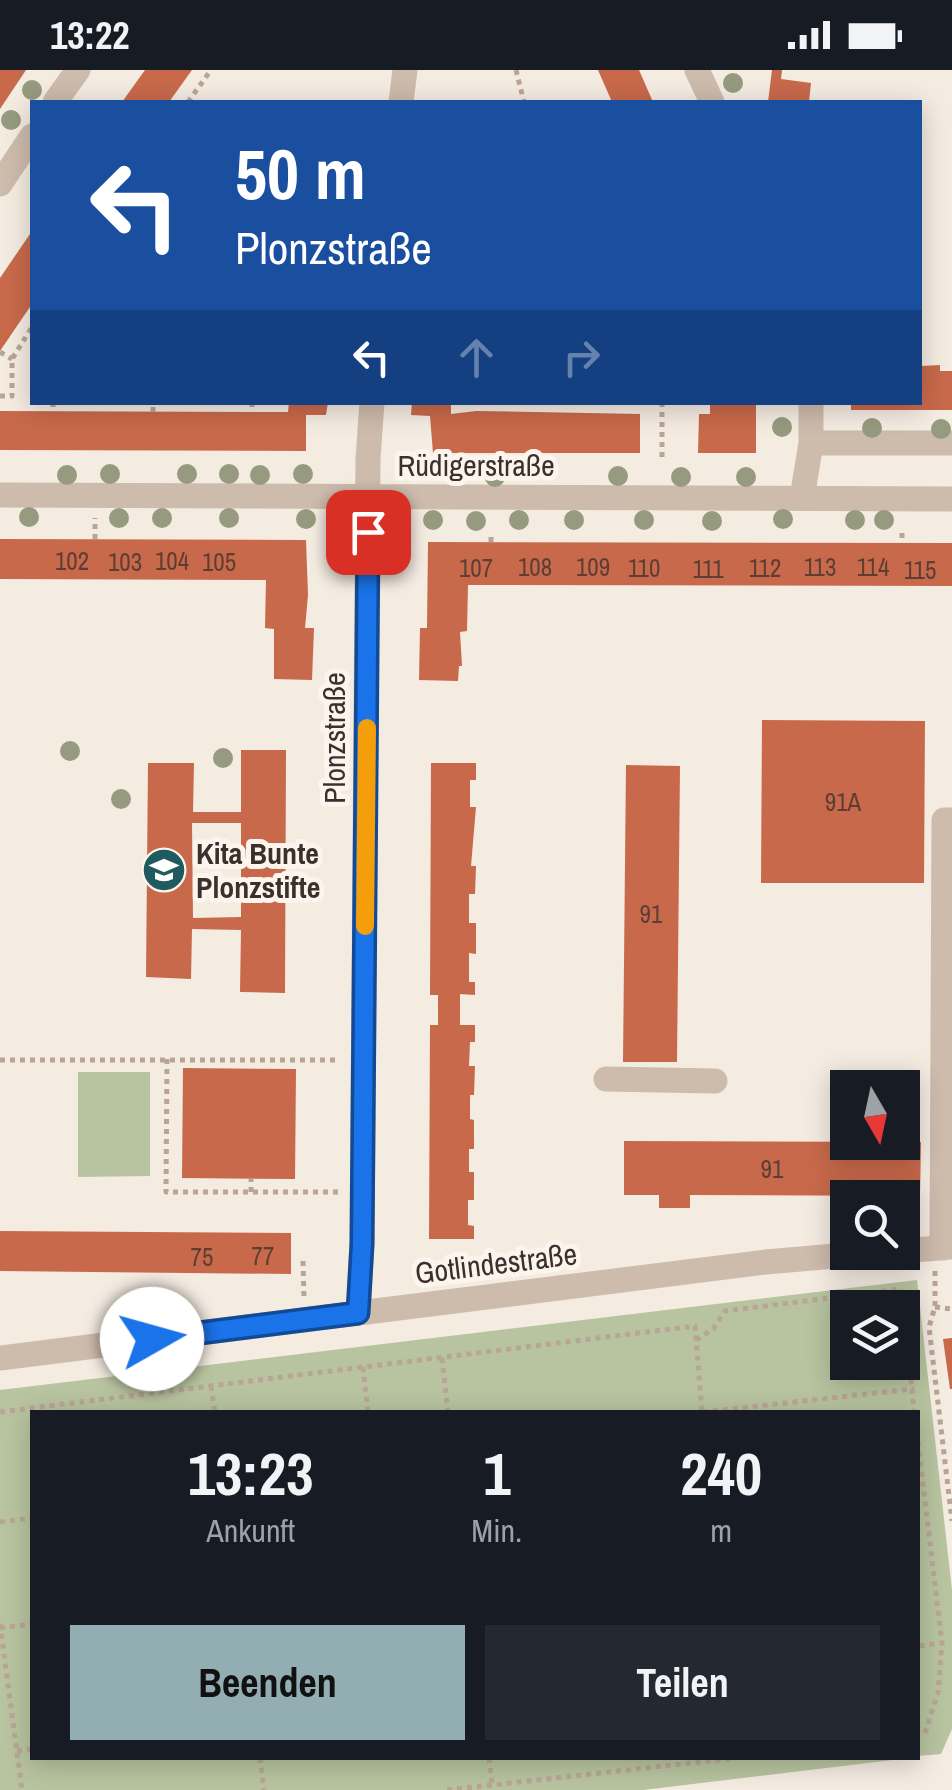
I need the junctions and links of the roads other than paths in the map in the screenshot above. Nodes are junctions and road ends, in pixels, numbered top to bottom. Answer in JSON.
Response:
{"nodes":[{"id":1,"x":78,"y":70,"type":"edge"},
{"id":2,"x":405,"y":70,"type":"edge"},
{"id":3,"x":697,"y":70,"type":"edge"},
{"id":4,"x":57,"y":100,"type":"edge"},
{"id":5,"x":401,"y":100,"type":"edge"},
{"id":6,"x":711,"y":100,"type":"edge"},
{"id":7,"x":30,"y":139,"type":"edge"},
{"id":8,"x":0,"y":184,"type":"edge"},
{"id":9,"x":372,"y":405,"type":"edge"},
{"id":10,"x":811,"y":405,"type":"edge"},
{"id":11,"x":811,"y":443,"type":"junction"},
{"id":12,"x":952,"y":443,"type":"edge"},
{"id":13,"x":0,"y":494,"type":"edge"},
{"id":14,"x":368,"y":497,"type":"junction"},
{"id":15,"x":802,"y":498,"type":"junction"},
{"id":16,"x":952,"y":499,"type":"edge"},
{"id":17,"x":952,"y":820,"type":"edge"},
{"id":18,"x":606,"y":1079,"type":"dead end"},
{"id":19,"x":714,"y":1081,"type":"dead end"},
{"id":20,"x":943,"y":1248,"type":"edge"},
{"id":21,"x":830,"y":1256,"type":"edge"},
{"id":22,"x":358,"y":1313,"type":"junction"},
{"id":23,"x":0,"y":1358,"type":"edge"}],
"edges":[{"from":1,"to":4,"type":"street"},
{"from":2,"to":5,"type":"street"},
{"from":3,"to":6,"type":"street"},
{"from":7,"to":8,"type":"street"},
{"from":9,"to":14,"type":"street","name":"Plonzstraße"},
{"from":10,"to":11,"type":"street"},
{"from":11,"to":12,"type":"street"},
{"from":11,"to":15,"type":"street"},
{"from":13,"to":14,"type":"street","name":"Rüdigerstraße"},
{"from":14,"to":15,"type":"street","name":"Rüdigerstraße"},
{"from":14,"to":22,"type":"street","name":"Plonzstraße"},
{"from":15,"to":16,"type":"street","name":"Rüdigerstraße"},
{"from":17,"to":20,"type":"street"},
{"from":18,"to":19,"type":"street"},
{"from":21,"to":22,"type":"street","name":"Gotlindestraße"},
{"from":22,"to":23,"type":"street","name":"Gotlindestraße"}]}
